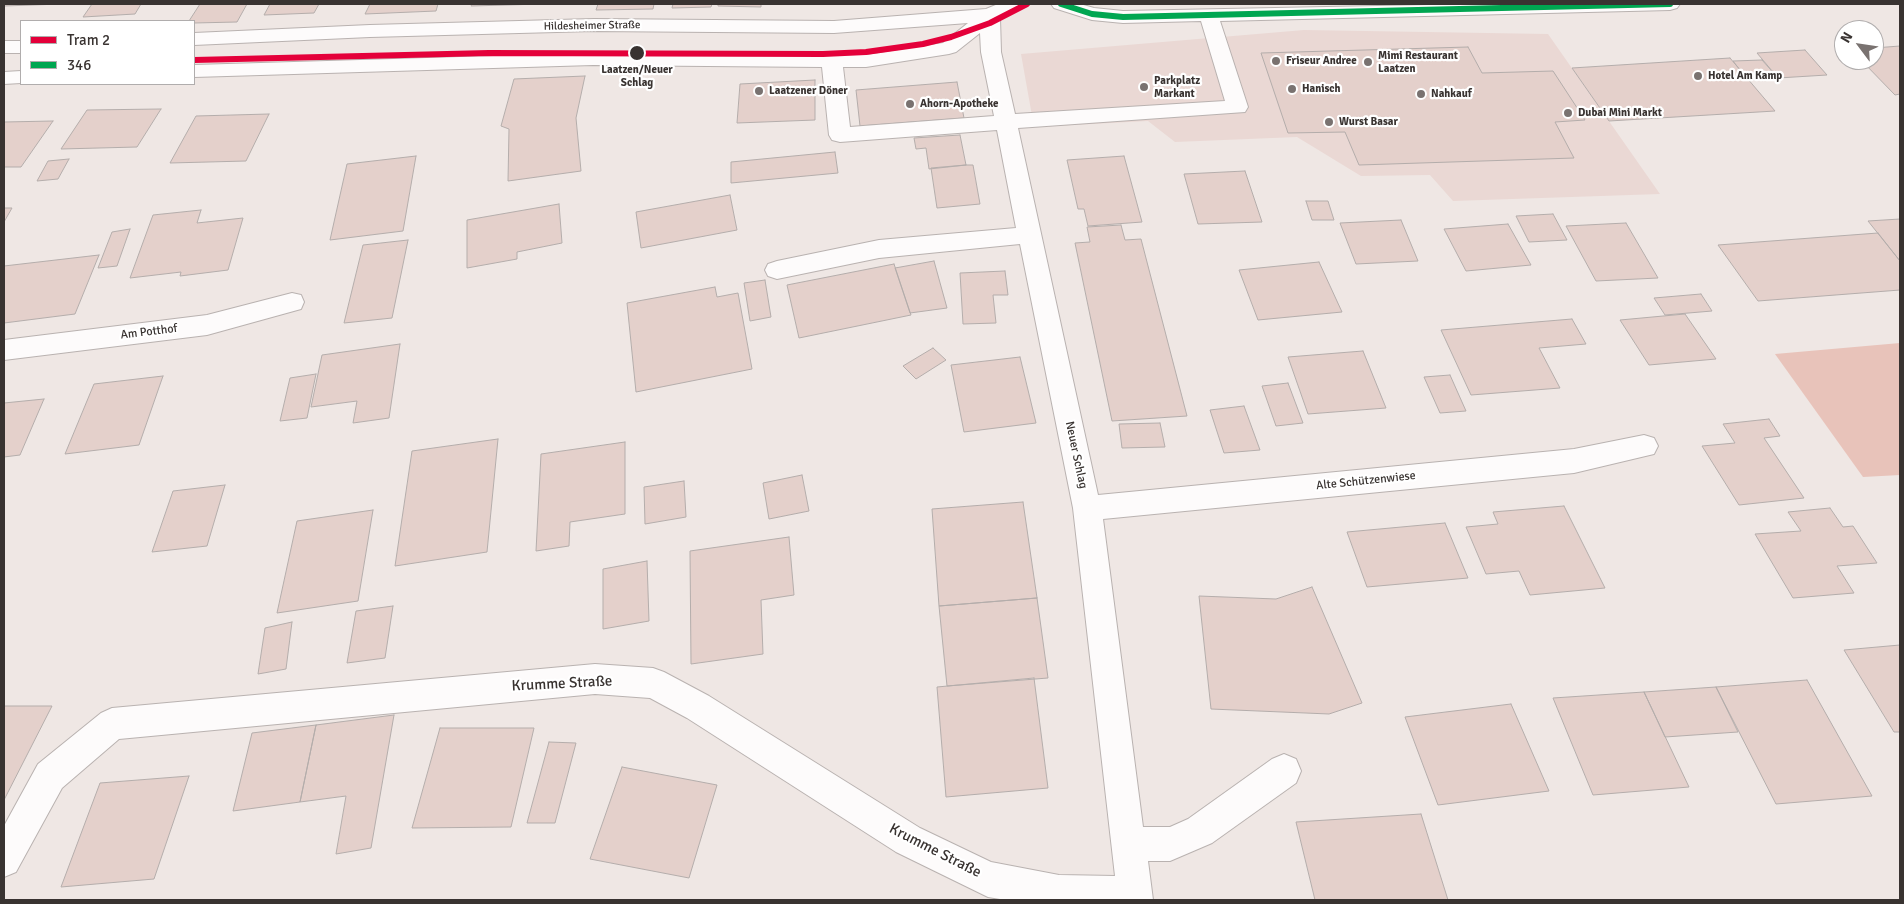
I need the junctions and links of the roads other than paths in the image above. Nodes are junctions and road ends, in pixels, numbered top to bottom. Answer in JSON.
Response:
{"nodes":[{"id":1,"x":1061,"y":4,"type":"edge"},
{"id":2,"x":1670,"y":4,"type":"edge"},
{"id":3,"x":1001,"y":10,"type":"edge"},
{"id":4,"x":1209,"y":16,"type":"junction"},
{"id":5,"x":195,"y":39,"type":"edge"},
{"id":6,"x":20,"y":47,"type":"edge"},
{"id":7,"x":4,"y":48,"type":"edge"},
{"id":8,"x":832,"y":61,"type":"junction"},
{"id":9,"x":195,"y":71,"type":"edge"},
{"id":10,"x":20,"y":77,"type":"edge"},
{"id":11,"x":4,"y":78,"type":"edge"},
{"id":12,"x":1005,"y":122,"type":"junction"},
{"id":13,"x":1031,"y":235,"type":"junction"},
{"id":14,"x":777,"y":270,"type":"dead end"},
{"id":15,"x":292,"y":302,"type":"dead end"},
{"id":16,"x":4,"y":350,"type":"edge"},
{"id":17,"x":1644,"y":446,"type":"dead end"},
{"id":18,"x":1087,"y":508,"type":"junction"},
{"id":19,"x":1284,"y":771,"type":"dead end"},
{"id":20,"x":1128,"y":844,"type":"junction"},
{"id":21,"x":4,"y":860,"type":"edge"},
{"id":22,"x":1135,"y":897,"type":"edge"}],
"edges":[{"from":1,"to":4,"type":"street"},
{"from":2,"to":4,"type":"street"},
{"from":3,"to":5,"type":"street","name":"Hildesheimer Straße"},
{"from":3,"to":8,"type":"street"},
{"from":3,"to":12,"type":"street","name":"Neuer Schlag"},
{"from":4,"to":12,"type":"street"},
{"from":6,"to":7,"type":"street"},
{"from":8,"to":9,"type":"street"},
{"from":8,"to":12,"type":"street"},
{"from":10,"to":11,"type":"street"},
{"from":12,"to":13,"type":"street","name":"Neuer Schlag"},
{"from":13,"to":14,"type":"street"},
{"from":13,"to":18,"type":"street","name":"Neuer Schlag"},
{"from":15,"to":16,"type":"street","name":"Am Potthof"},
{"from":17,"to":18,"type":"street","name":"Alte Schützenwiese"},
{"from":18,"to":20,"type":"street","name":"Neuer Schlag"},
{"from":19,"to":20,"type":"street"},
{"from":20,"to":22,"type":"street","name":"Neuer Schlag"},
{"from":21,"to":22,"type":"street","name":"Krumme Straße"}]}
